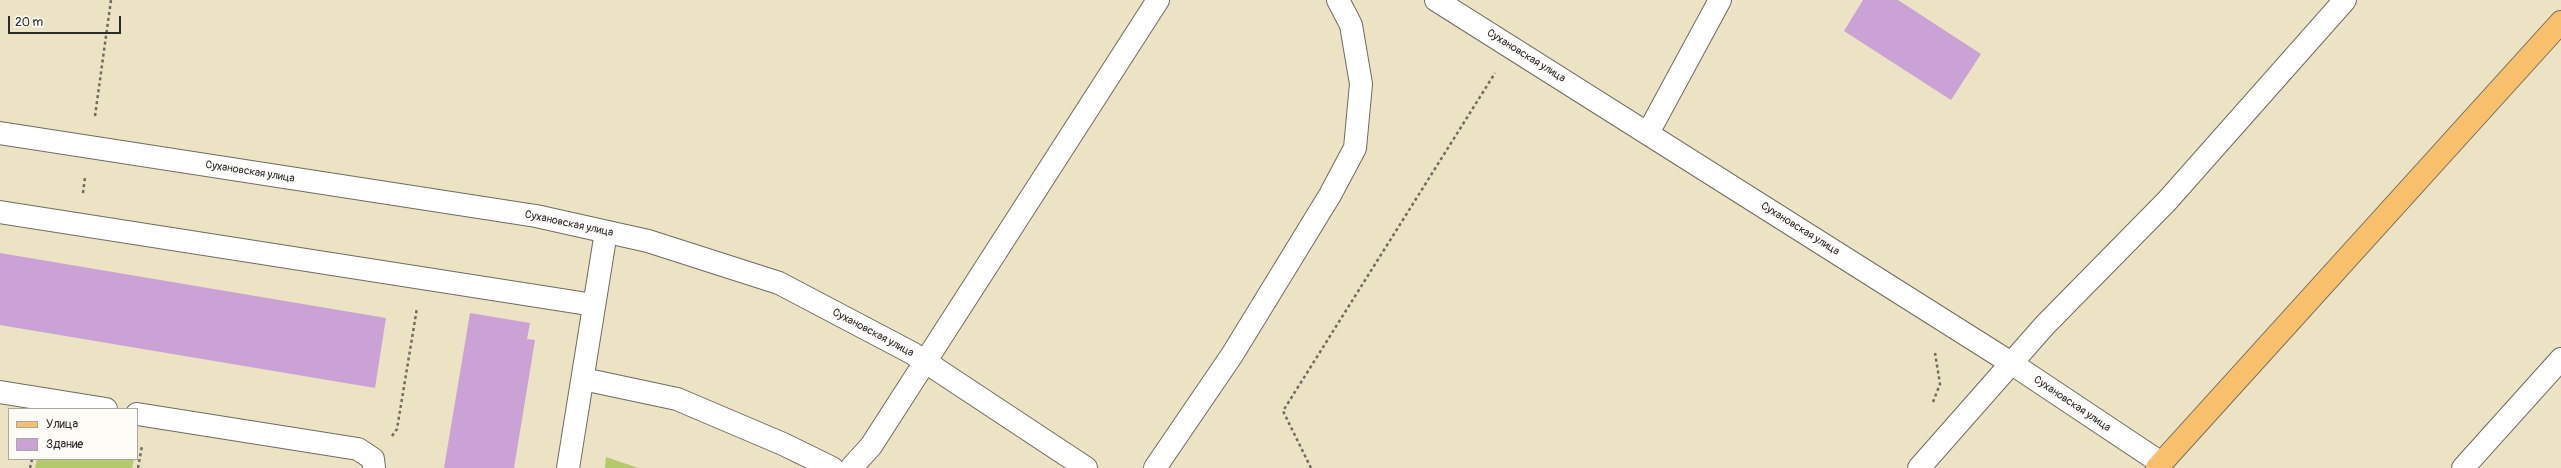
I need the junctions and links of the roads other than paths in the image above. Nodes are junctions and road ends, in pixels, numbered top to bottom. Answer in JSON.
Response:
{"nodes":[{"id":1,"x":1158,"y":0,"type":"edge"},
{"id":2,"x":1338,"y":0,"type":"edge"},
{"id":3,"x":1436,"y":0,"type":"edge"},
{"id":4,"x":1720,"y":0,"type":"edge"},
{"id":5,"x":2345,"y":0,"type":"edge"},
{"id":6,"x":2561,"y":22,"type":"edge"},
{"id":7,"x":0,"y":133,"type":"edge"},
{"id":8,"x":1648,"y":133,"type":"junction"},
{"id":9,"x":0,"y":212,"type":"edge"},
{"id":10,"x":606,"y":232,"type":"junction"},
{"id":11,"x":594,"y":305,"type":"junction"},
{"id":12,"x":2561,"y":359,"type":"edge"},
{"id":13,"x":925,"y":362,"type":"junction"},
{"id":14,"x":2011,"y":363,"type":"junction"},
{"id":15,"x":583,"y":379,"type":"junction"},
{"id":16,"x":0,"y":392,"type":"edge"},
{"id":17,"x":100,"y":408,"type":"edge"},
{"id":18,"x":138,"y":414,"type":"edge"},
{"id":19,"x":374,"y":463,"type":"edge"},
{"id":20,"x":2159,"y":466,"type":"edge"},
{"id":21,"x":568,"y":468,"type":"edge"},
{"id":22,"x":832,"y":468,"type":"edge"},
{"id":23,"x":851,"y":468,"type":"edge"},
{"id":24,"x":1086,"y":468,"type":"edge"},
{"id":25,"x":1156,"y":468,"type":"edge"},
{"id":26,"x":1918,"y":468,"type":"edge"},
{"id":27,"x":2463,"y":468,"type":"edge"}],
"edges":[{"from":1,"to":13,"type":"street"},
{"from":2,"to":25,"type":"street"},
{"from":3,"to":8,"type":"street","name":"Сухановская улица"},
{"from":4,"to":8,"type":"street"},
{"from":5,"to":14,"type":"street"},
{"from":6,"to":20,"type":"main road"},
{"from":7,"to":10,"type":"street","name":"Сухановская улица"},
{"from":8,"to":14,"type":"street","name":"Сухановская улица"},
{"from":9,"to":11,"type":"street"},
{"from":10,"to":11,"type":"street"},
{"from":10,"to":13,"type":"street","name":"Сухановская улица"},
{"from":11,"to":15,"type":"street"},
{"from":12,"to":27,"type":"street"},
{"from":13,"to":23,"type":"street"},
{"from":13,"to":24,"type":"street","name":"Сухановская улица"},
{"from":14,"to":20,"type":"street","name":"Сухановская улица"},
{"from":14,"to":26,"type":"street"},
{"from":15,"to":21,"type":"street"},
{"from":15,"to":22,"type":"street"},
{"from":16,"to":17,"type":"street"},
{"from":18,"to":19,"type":"street"}]}
